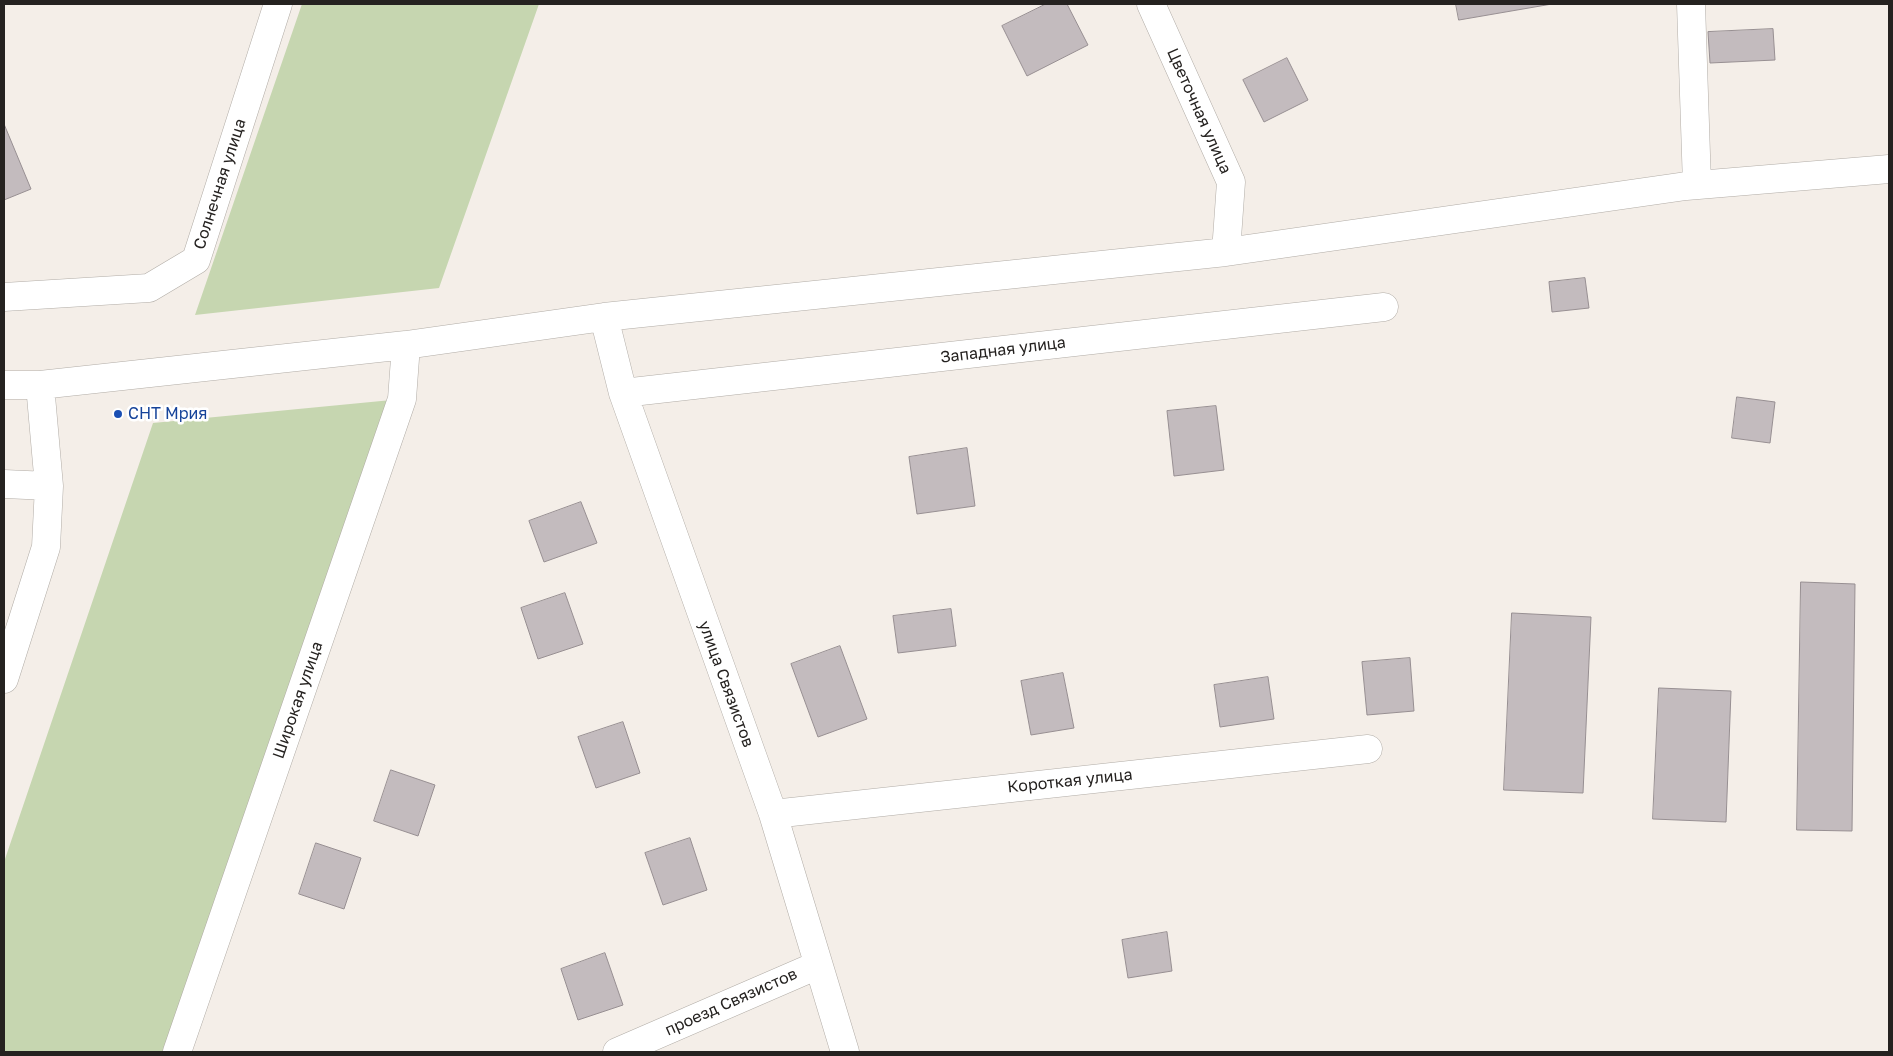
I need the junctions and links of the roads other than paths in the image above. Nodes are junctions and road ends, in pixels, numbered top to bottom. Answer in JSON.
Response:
{"nodes":[{"id":1,"x":278,"y":4,"type":"edge"},
{"id":2,"x":1151,"y":4,"type":"edge"},
{"id":3,"x":1691,"y":4,"type":"edge"},
{"id":4,"x":1889,"y":169,"type":"edge"},
{"id":5,"x":1697,"y":185,"type":"junction"},
{"id":6,"x":1226,"y":252,"type":"junction"},
{"id":7,"x":4,"y":297,"type":"edge"},
{"id":8,"x":1384,"y":307,"type":"dead end"},
{"id":9,"x":604,"y":317,"type":"junction"},
{"id":10,"x":406,"y":345,"type":"junction"},
{"id":11,"x":4,"y":385,"type":"edge"},
{"id":12,"x":40,"y":385,"type":"junction"},
{"id":13,"x":623,"y":394,"type":"junction"},
{"id":14,"x":4,"y":484,"type":"edge"},
{"id":15,"x":49,"y":486,"type":"junction"},
{"id":16,"x":4,"y":679,"type":"edge"},
{"id":17,"x":1368,"y":749,"type":"dead end"},
{"id":18,"x":772,"y":814,"type":"junction"},
{"id":19,"x":818,"y":965,"type":"junction"},
{"id":20,"x":177,"y":1052,"type":"edge"},
{"id":21,"x":617,"y":1052,"type":"edge"},
{"id":22,"x":845,"y":1052,"type":"edge"}],
"edges":[{"from":1,"to":7,"type":"street","name":"Солнечная улица"},
{"from":2,"to":6,"type":"street","name":"Цветочная улица"},
{"from":3,"to":5,"type":"street"},
{"from":4,"to":5,"type":"street"},
{"from":5,"to":6,"type":"street"},
{"from":6,"to":9,"type":"street"},
{"from":8,"to":13,"type":"street","name":"Западная улица"},
{"from":9,"to":10,"type":"street"},
{"from":9,"to":13,"type":"street","name":"улица Связистов"},
{"from":10,"to":12,"type":"street"},
{"from":10,"to":20,"type":"street","name":"Широкая улица"},
{"from":11,"to":12,"type":"street"},
{"from":12,"to":15,"type":"street"},
{"from":13,"to":18,"type":"street","name":"улица Связистов"},
{"from":14,"to":15,"type":"street"},
{"from":15,"to":16,"type":"street"},
{"from":17,"to":18,"type":"street","name":"Короткая улица"},
{"from":18,"to":19,"type":"street","name":"улица Связистов"},
{"from":19,"to":21,"type":"street","name":"проезд Связистов"},
{"from":19,"to":22,"type":"street","name":"улица Связистов"}]}
